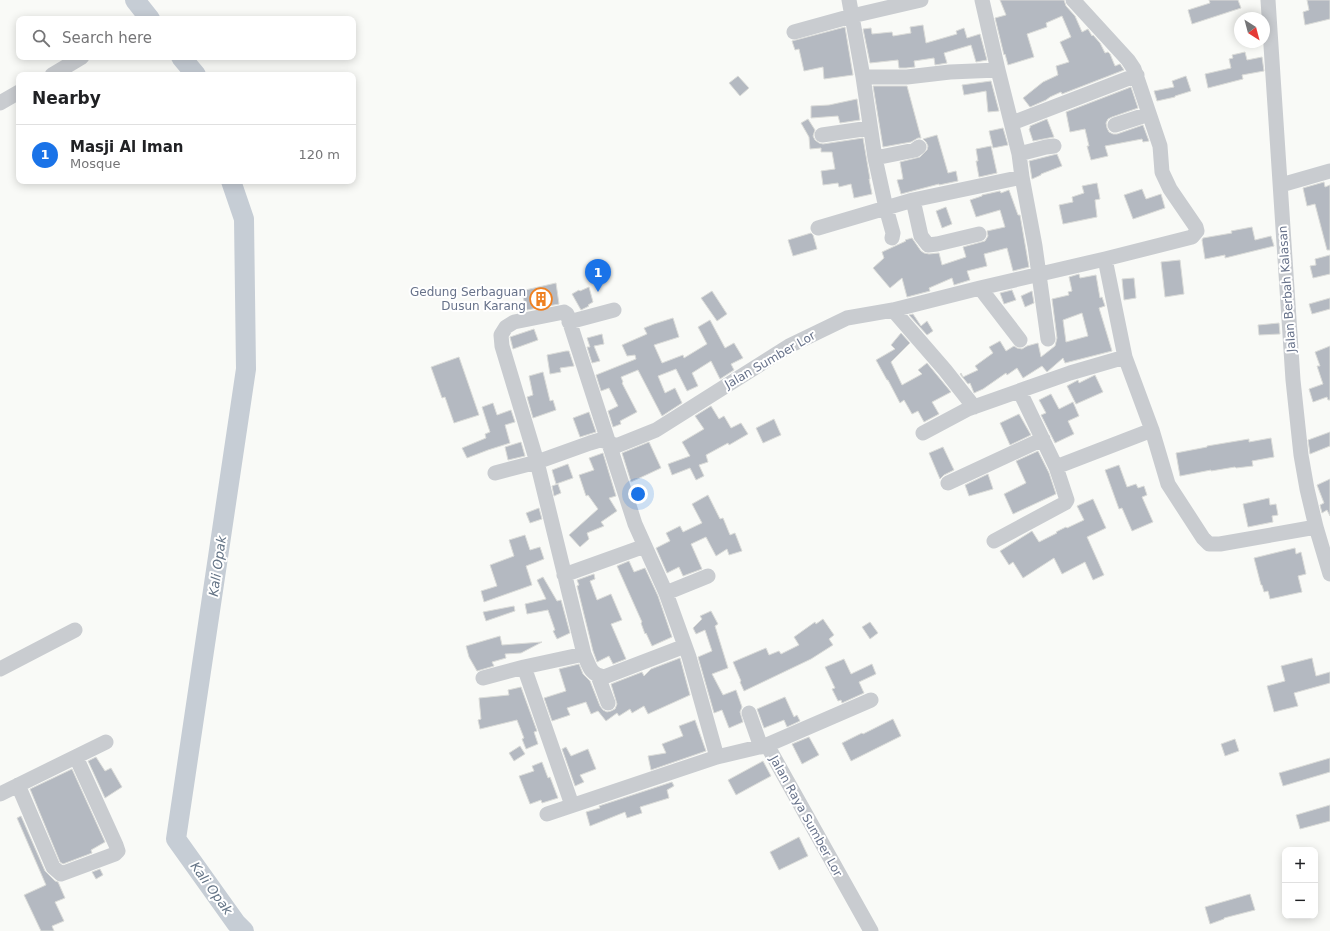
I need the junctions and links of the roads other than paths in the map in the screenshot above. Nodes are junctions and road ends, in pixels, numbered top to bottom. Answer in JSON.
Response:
{"nodes":[{"id":1,"x":849,"y":0,"type":"edge"},
{"id":2,"x":921,"y":0,"type":"edge"},
{"id":3,"x":982,"y":0,"type":"edge"},
{"id":4,"x":1073,"y":0,"type":"edge"},
{"id":5,"x":1268,"y":0,"type":"edge"},
{"id":6,"x":852,"y":16,"type":"junction"},
{"id":7,"x":794,"y":32,"type":"dead end"},
{"id":8,"x":77,"y":60,"type":"edge"},
{"id":9,"x":998,"y":70,"type":"junction"},
{"id":10,"x":57,"y":72,"type":"edge"},
{"id":11,"x":1137,"y":75,"type":"junction"},
{"id":12,"x":863,"y":77,"type":"junction"},
{"id":13,"x":16,"y":94,"type":"edge"},
{"id":14,"x":0,"y":103,"type":"edge"},
{"id":15,"x":1149,"y":114,"type":"junction"},
{"id":16,"x":1012,"y":123,"type":"junction"},
{"id":17,"x":1115,"y":125,"type":"dead end"},
{"id":18,"x":870,"y":128,"type":"junction"},
{"id":19,"x":822,"y":134,"type":"dead end"},
{"id":20,"x":1054,"y":146,"type":"dead end"},
{"id":21,"x":919,"y":147,"type":"dead end"},
{"id":22,"x":1020,"y":154,"type":"junction"},
{"id":23,"x":875,"y":158,"type":"junction"},
{"id":24,"x":1330,"y":171,"type":"edge"},
{"id":25,"x":1022,"y":177,"type":"junction"},
{"id":26,"x":1281,"y":185,"type":"junction"},
{"id":27,"x":913,"y":200,"type":"junction"},
{"id":28,"x":886,"y":208,"type":"junction"},
{"id":29,"x":818,"y":228,"type":"dead end"},
{"id":30,"x":979,"y":234,"type":"dead end"},
{"id":31,"x":892,"y":238,"type":"dead end"},
{"id":32,"x":1105,"y":259,"type":"junction"},
{"id":33,"x":1038,"y":275,"type":"junction"},
{"id":34,"x":980,"y":288,"type":"junction"},
{"id":35,"x":614,"y":310,"type":"dead end"},
{"id":36,"x":894,"y":310,"type":"junction"},
{"id":37,"x":569,"y":322,"type":"junction"},
{"id":38,"x":1048,"y":339,"type":"dead end"},
{"id":39,"x":1020,"y":340,"type":"dead end"},
{"id":40,"x":1125,"y":357,"type":"junction"},
{"id":41,"x":1020,"y":392,"type":"junction"},
{"id":42,"x":974,"y":407,"type":"junction"},
{"id":43,"x":1152,"y":430,"type":"junction"},
{"id":44,"x":923,"y":433,"type":"dead end"},
{"id":45,"x":1043,"y":438,"type":"junction"},
{"id":46,"x":608,"y":442,"type":"junction"},
{"id":47,"x":537,"y":462,"type":"junction"},
{"id":48,"x":1056,"y":468,"type":"junction"},
{"id":49,"x":495,"y":473,"type":"dead end"},
{"id":50,"x":948,"y":483,"type":"dead end"},
{"id":51,"x":1316,"y":527,"type":"junction"},
{"id":52,"x":994,"y":541,"type":"dead end"},
{"id":53,"x":645,"y":546,"type":"junction"},
{"id":54,"x":1330,"y":574,"type":"edge"},
{"id":55,"x":564,"y":575,"type":"junction"},
{"id":56,"x":708,"y":576,"type":"dead end"},
{"id":57,"x":666,"y":593,"type":"junction"},
{"id":58,"x":75,"y":630,"type":"dead end"},
{"id":59,"x":685,"y":646,"type":"junction"},
{"id":60,"x":584,"y":654,"type":"junction"},
{"id":61,"x":524,"y":667,"type":"junction"},
{"id":62,"x":0,"y":668,"type":"edge"},
{"id":63,"x":598,"y":676,"type":"junction"},
{"id":64,"x":483,"y":678,"type":"dead end"},
{"id":65,"x":870,"y":700,"type":"dead end"},
{"id":66,"x":608,"y":703,"type":"dead end"},
{"id":67,"x":749,"y":714,"type":"dead end"},
{"id":68,"x":106,"y":742,"type":"dead end"},
{"id":69,"x":764,"y":746,"type":"junction"},
{"id":70,"x":76,"y":756,"type":"junction"},
{"id":71,"x":717,"y":757,"type":"junction"},
{"id":72,"x":18,"y":785,"type":"junction"},
{"id":73,"x":0,"y":794,"type":"edge"},
{"id":74,"x":572,"y":806,"type":"junction"},
{"id":75,"x":547,"y":814,"type":"dead end"},
{"id":76,"x":871,"y":931,"type":"edge"}],
"edges":[{"from":1,"to":6,"type":"street"},
{"from":2,"to":6,"type":"street"},
{"from":3,"to":9,"type":"street"},
{"from":4,"to":11,"type":"street"},
{"from":5,"to":26,"type":"street","name":"Jalan Berbah Kalasan"},
{"from":6,"to":7,"type":"street"},
{"from":6,"to":12,"type":"street"},
{"from":8,"to":10,"type":"street"},
{"from":9,"to":12,"type":"street"},
{"from":9,"to":16,"type":"street"},
{"from":11,"to":15,"type":"street"},
{"from":11,"to":16,"type":"street"},
{"from":12,"to":18,"type":"street"},
{"from":13,"to":14,"type":"street"},
{"from":15,"to":17,"type":"street"},
{"from":15,"to":32,"type":"street","name":"Jalan Sumber Lor"},
{"from":16,"to":22,"type":"street"},
{"from":18,"to":19,"type":"street"},
{"from":18,"to":23,"type":"street"},
{"from":20,"to":22,"type":"street"},
{"from":21,"to":23,"type":"street"},
{"from":22,"to":25,"type":"street"},
{"from":23,"to":28,"type":"street"},
{"from":24,"to":26,"type":"street"},
{"from":25,"to":27,"type":"street"},
{"from":25,"to":33,"type":"street"},
{"from":26,"to":51,"type":"street","name":"Jalan Berbah Kalasan"},
{"from":27,"to":28,"type":"street"},
{"from":27,"to":30,"type":"street"},
{"from":28,"to":29,"type":"street"},
{"from":28,"to":31,"type":"street"},
{"from":32,"to":33,"type":"street","name":"Jalan Sumber Lor"},
{"from":32,"to":40,"type":"street"},
{"from":33,"to":34,"type":"street","name":"Jalan Sumber Lor"},
{"from":33,"to":38,"type":"street"},
{"from":34,"to":36,"type":"street","name":"Jalan Sumber Lor"},
{"from":34,"to":39,"type":"street"},
{"from":35,"to":37,"type":"street"},
{"from":36,"to":42,"type":"street"},
{"from":36,"to":46,"type":"street","name":"Jalan Sumber Lor"},
{"from":37,"to":46,"type":"street"},
{"from":37,"to":47,"type":"street"},
{"from":40,"to":41,"type":"street"},
{"from":40,"to":43,"type":"street"},
{"from":41,"to":42,"type":"street"},
{"from":41,"to":45,"type":"street"},
{"from":42,"to":44,"type":"street"},
{"from":43,"to":48,"type":"street"},
{"from":43,"to":51,"type":"street"},
{"from":45,"to":48,"type":"street"},
{"from":45,"to":50,"type":"street"},
{"from":46,"to":47,"type":"street","name":"Jalan Sumber Lor"},
{"from":46,"to":53,"type":"street"},
{"from":47,"to":49,"type":"street","name":"Jalan Sumber Lor"},
{"from":47,"to":55,"type":"street"},
{"from":48,"to":52,"type":"street"},
{"from":51,"to":54,"type":"street","name":"Jalan Berbah Kalasan"},
{"from":53,"to":55,"type":"street"},
{"from":53,"to":57,"type":"street"},
{"from":55,"to":60,"type":"street"},
{"from":56,"to":57,"type":"street"},
{"from":57,"to":59,"type":"street"},
{"from":58,"to":62,"type":"street"},
{"from":59,"to":63,"type":"street"},
{"from":59,"to":71,"type":"street"},
{"from":60,"to":61,"type":"street"},
{"from":60,"to":63,"type":"street"},
{"from":61,"to":64,"type":"street"},
{"from":61,"to":74,"type":"street"},
{"from":63,"to":66,"type":"street"},
{"from":65,"to":69,"type":"street"},
{"from":67,"to":69,"type":"street"},
{"from":68,"to":70,"type":"street"},
{"from":69,"to":71,"type":"street","name":"Jalan Raya Sumber Lor"},
{"from":69,"to":76,"type":"street","name":"Jalan Raya Sumber Lor"},
{"from":70,"to":72,"type":"street"},
{"from":70,"to":72,"type":"street"},
{"from":71,"to":74,"type":"street","name":"Jalan Raya Sumber Lor"},
{"from":72,"to":73,"type":"street"},
{"from":74,"to":75,"type":"street","name":"Jalan Raya Sumber Lor"}]}
